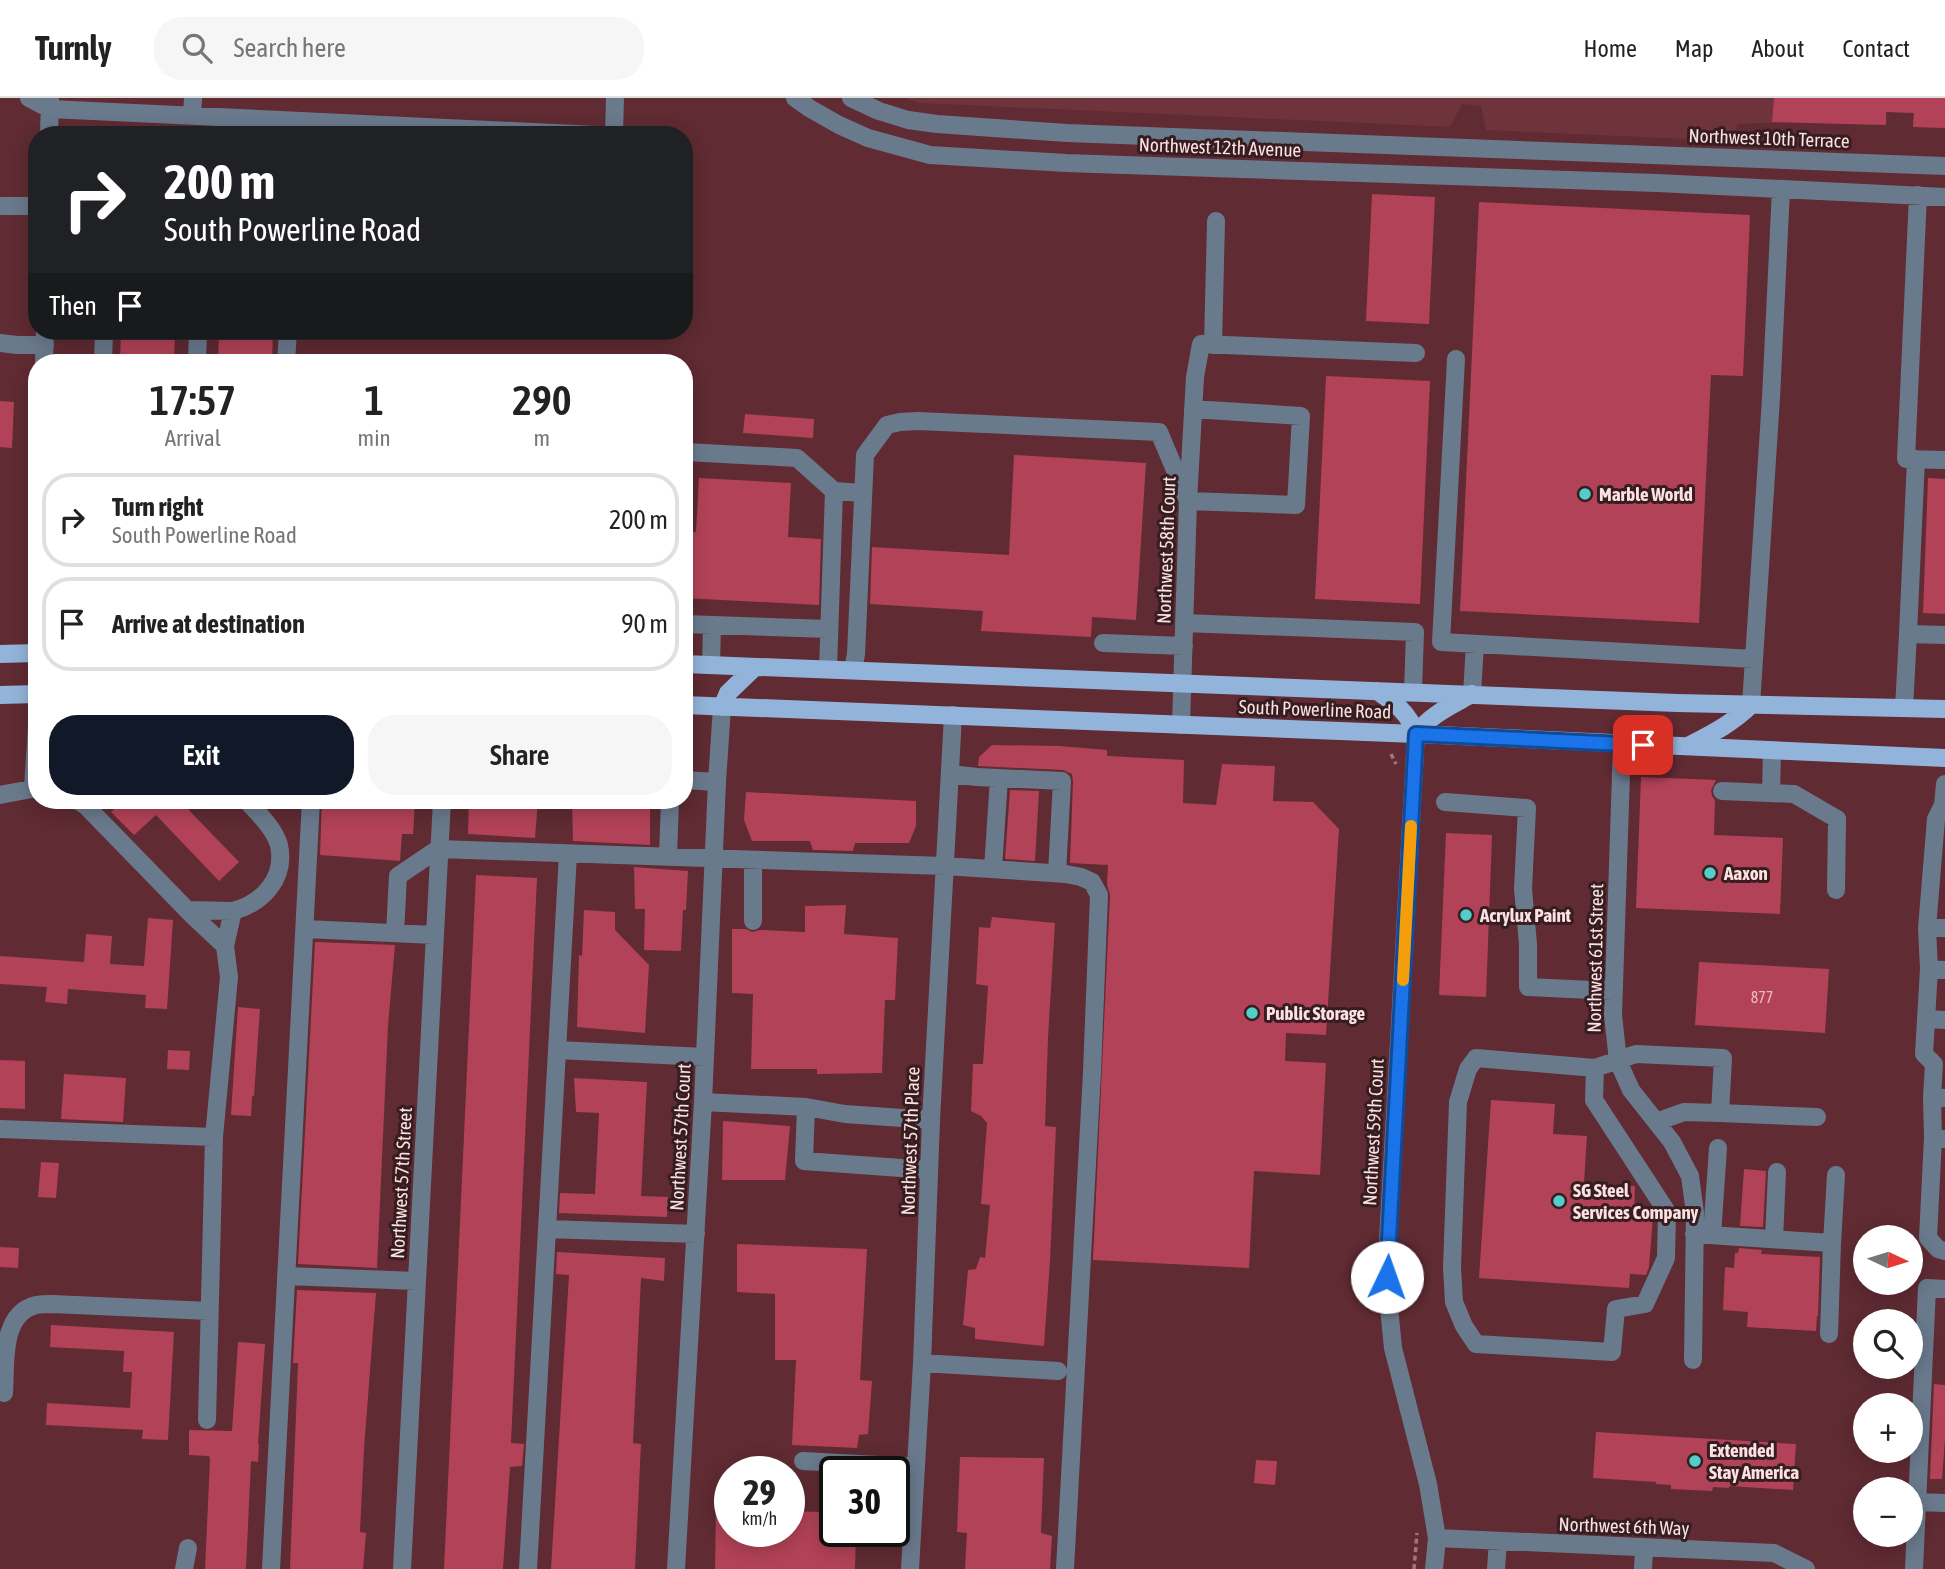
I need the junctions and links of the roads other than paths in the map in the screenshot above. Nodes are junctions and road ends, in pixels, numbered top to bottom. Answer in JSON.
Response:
{"nodes":[{"id":1,"x":29,"y":98,"type":"edge"},
{"id":2,"x":615,"y":98,"type":"edge"},
{"id":3,"x":795,"y":98,"type":"edge"},
{"id":4,"x":851,"y":98,"type":"edge"},
{"id":5,"x":50,"y":103,"type":"edge"},
{"id":6,"x":193,"y":107,"type":"edge"},
{"id":7,"x":49,"y":126,"type":"edge"},
{"id":8,"x":286,"y":126,"type":"edge"},
{"id":9,"x":614,"y":126,"type":"edge"},
{"id":10,"x":1067,"y":133,"type":"junction"},
{"id":11,"x":1590,"y":152,"type":"joint"},
{"id":12,"x":1756,"y":158,"type":"junction"},
{"id":13,"x":1066,"y":163,"type":"junction"},
{"id":14,"x":1945,"y":166,"type":"edge"},
{"id":15,"x":1755,"y":188,"type":"junction"},
{"id":16,"x":1781,"y":189,"type":"junction"},
{"id":17,"x":1918,"y":195,"type":"junction"},
{"id":18,"x":1945,"y":197,"type":"edge"},
{"id":19,"x":0,"y":206,"type":"edge"},
{"id":20,"x":28,"y":206,"type":"edge"},
{"id":21,"x":1216,"y":220,"type":"dead end"},
{"id":22,"x":0,"y":343,"type":"edge"},
{"id":23,"x":1213,"y":345,"type":"junction"},
{"id":24,"x":45,"y":346,"type":"edge"},
{"id":25,"x":1416,"y":353,"type":"dead end"},
{"id":26,"x":1456,"y":359,"type":"dead end"},
{"id":27,"x":1193,"y":409,"type":"junction"},
{"id":28,"x":693,"y":452,"type":"edge"},
{"id":29,"x":1916,"y":459,"type":"junction"},
{"id":30,"x":1945,"y":460,"type":"edge"},
{"id":31,"x":834,"y":491,"type":"junction"},
{"id":32,"x":863,"y":493,"type":"junction"},
{"id":33,"x":1188,"y":501,"type":"junction"},
{"id":34,"x":1184,"y":623,"type":"junction"},
{"id":35,"x":693,"y":624,"type":"edge"},
{"id":36,"x":712,"y":625,"type":"junction"},
{"id":37,"x":829,"y":629,"type":"junction"},
{"id":38,"x":1908,"y":634,"type":"junction"},
{"id":39,"x":1945,"y":635,"type":"edge"},
{"id":40,"x":1103,"y":643,"type":"dead end"},
{"id":41,"x":1475,"y":644,"type":"junction"},
{"id":42,"x":1184,"y":646,"type":"junction"},
{"id":43,"x":28,"y":653,"type":"edge"},
{"id":44,"x":0,"y":654,"type":"edge"},
{"id":45,"x":1754,"y":659,"type":"junction"},
{"id":46,"x":693,"y":664,"type":"edge"},
{"id":47,"x":711,"y":665,"type":"junction"},
{"id":48,"x":755,"y":667,"type":"junction"},
{"id":49,"x":828,"y":670,"type":"junction"},
{"id":50,"x":853,"y":670,"type":"junction"},
{"id":51,"x":1182,"y":683,"type":"junction"},
{"id":52,"x":1377,"y":691,"type":"junction"},
{"id":53,"x":1413,"y":692,"type":"junction"},
{"id":54,"x":28,"y":694,"type":"edge"},
{"id":55,"x":1464,"y":694,"type":"junction"},
{"id":56,"x":0,"y":695,"type":"edge"},
{"id":57,"x":693,"y":705,"type":"edge"},
{"id":58,"x":1751,"y":705,"type":"junction"},
{"id":59,"x":722,"y":707,"type":"junction"},
{"id":60,"x":1904,"y":708,"type":"junction"},
{"id":61,"x":1945,"y":709,"type":"edge"},
{"id":62,"x":953,"y":715,"type":"junction"},
{"id":63,"x":1181,"y":725,"type":"junction"},
{"id":64,"x":1416,"y":734,"type":"junction"},
{"id":65,"x":1622,"y":744,"type":"junction"},
{"id":66,"x":1685,"y":747,"type":"junction"},
{"id":67,"x":1772,"y":751,"type":"junction"},
{"id":68,"x":1945,"y":758,"type":"edge"},
{"id":69,"x":950,"y":774,"type":"junction"},
{"id":70,"x":999,"y":778,"type":"junction"},
{"id":71,"x":693,"y":781,"type":"edge"},
{"id":72,"x":716,"y":782,"type":"junction"},
{"id":73,"x":1945,"y":784,"type":"edge"},
{"id":74,"x":28,"y":789,"type":"edge"},
{"id":75,"x":1722,"y":791,"type":"dead end"},
{"id":76,"x":1771,"y":793,"type":"junction"},
{"id":77,"x":0,"y":795,"type":"edge"},
{"id":78,"x":1445,"y":802,"type":"dead end"},
{"id":79,"x":1944,"y":805,"type":"edge"},
{"id":80,"x":89,"y":809,"type":"edge"},
{"id":81,"x":254,"y":809,"type":"edge"},
{"id":82,"x":311,"y":809,"type":"edge"},
{"id":83,"x":441,"y":809,"type":"edge"},
{"id":84,"x":670,"y":809,"type":"edge"},
{"id":85,"x":438,"y":849,"type":"junction"},
{"id":86,"x":568,"y":854,"type":"junction"},
{"id":87,"x":668,"y":857,"type":"junction"},
{"id":88,"x":714,"y":859,"type":"junction"},
{"id":89,"x":753,"y":860,"type":"junction"},
{"id":90,"x":944,"y":866,"type":"junction"},
{"id":91,"x":993,"y":869,"type":"junction"},
{"id":92,"x":1057,"y":873,"type":"junction"},
{"id":93,"x":1836,"y":890,"type":"dead end"},
{"id":94,"x":187,"y":910,"type":"junction"},
{"id":95,"x":233,"y":911,"type":"junction"},
{"id":96,"x":753,"y":921,"type":"dead end"},
{"id":97,"x":1936,"y":928,"type":"edge"},
{"id":98,"x":306,"y":929,"type":"junction"},
{"id":99,"x":395,"y":933,"type":"junction"},
{"id":100,"x":434,"y":935,"type":"junction"},
{"id":101,"x":225,"y":946,"type":"junction"},
{"id":102,"x":1937,"y":970,"type":"edge"},
{"id":103,"x":1613,"y":990,"type":"junction"},
{"id":104,"x":1926,"y":1019,"type":"junction"},
{"id":105,"x":1945,"y":1020,"type":"edge"},
{"id":106,"x":557,"y":1050,"type":"junction"},
{"id":107,"x":705,"y":1057,"type":"junction"},
{"id":108,"x":1618,"y":1061,"type":"junction"},
{"id":109,"x":1939,"y":1061,"type":"edge"},
{"id":110,"x":1595,"y":1068,"type":"junction"},
{"id":111,"x":1939,"y":1098,"type":"edge"},
{"id":112,"x":703,"y":1102,"type":"junction"},
{"id":113,"x":806,"y":1107,"type":"junction"},
{"id":114,"x":1720,"y":1113,"type":"junction"},
{"id":115,"x":1817,"y":1117,"type":"dead end"},
{"id":116,"x":931,"y":1120,"type":"junction"},
{"id":117,"x":1656,"y":1122,"type":"junction"},
{"id":118,"x":0,"y":1129,"type":"edge"},
{"id":119,"x":214,"y":1137,"type":"junction"},
{"id":120,"x":1939,"y":1139,"type":"edge"},
{"id":121,"x":1718,"y":1148,"type":"dead end"},
{"id":122,"x":929,"y":1170,"type":"junction"},
{"id":123,"x":1777,"y":1172,"type":"dead end"},
{"id":124,"x":1836,"y":1175,"type":"dead end"},
{"id":125,"x":547,"y":1229,"type":"junction"},
{"id":126,"x":696,"y":1234,"type":"junction"},
{"id":127,"x":1703,"y":1235,"type":"junction"},
{"id":128,"x":1774,"y":1239,"type":"junction"},
{"id":129,"x":1832,"y":1242,"type":"junction"},
{"id":130,"x":1945,"y":1251,"type":"edge"},
{"id":131,"x":286,"y":1276,"type":"junction"},
{"id":132,"x":416,"y":1281,"type":"junction"},
{"id":133,"x":1945,"y":1289,"type":"edge"},
{"id":134,"x":209,"y":1311,"type":"junction"},
{"id":135,"x":1829,"y":1334,"type":"dead end"},
{"id":136,"x":1693,"y":1360,"type":"dead end"},
{"id":137,"x":922,"y":1363,"type":"junction"},
{"id":138,"x":1058,"y":1371,"type":"dead end"},
{"id":139,"x":5,"y":1393,"type":"dead end"},
{"id":140,"x":207,"y":1420,"type":"dead end"},
{"id":141,"x":805,"y":1461,"type":"edge"},
{"id":142,"x":916,"y":1467,"type":"junction"},
{"id":143,"x":1918,"y":1477,"type":"edge"},
{"id":144,"x":1923,"y":1502,"type":"edge"},
{"id":145,"x":1945,"y":1503,"type":"edge"},
{"id":146,"x":1437,"y":1538,"type":"junction"},
{"id":147,"x":1498,"y":1541,"type":"junction"},
{"id":148,"x":1915,"y":1547,"type":"edge"},
{"id":149,"x":188,"y":1548,"type":"dead end"},
{"id":150,"x":1644,"y":1549,"type":"junction"},
{"id":151,"x":184,"y":1569,"type":"edge"},
{"id":152,"x":271,"y":1569,"type":"edge"},
{"id":153,"x":402,"y":1569,"type":"edge"},
{"id":154,"x":528,"y":1569,"type":"edge"},
{"id":155,"x":676,"y":1569,"type":"edge"},
{"id":156,"x":910,"y":1569,"type":"edge"},
{"id":157,"x":1065,"y":1569,"type":"edge"},
{"id":158,"x":1434,"y":1569,"type":"edge"},
{"id":159,"x":1496,"y":1569,"type":"edge"},
{"id":160,"x":1643,"y":1569,"type":"edge"},
{"id":161,"x":1806,"y":1569,"type":"edge"},
{"id":162,"x":1914,"y":1569,"type":"edge"}],
"edges":[{"from":1,"to":5,"type":"street"},
{"from":2,"to":9,"type":"street"},
{"from":3,"to":13,"type":"street","name":"Northwest 12th Avenue"},
{"from":4,"to":10,"type":"street","name":"Northwest 12th Avenue"},
{"from":5,"to":6,"type":"street"},
{"from":5,"to":7,"type":"street"},
{"from":6,"to":8,"type":"street"},
{"from":10,"to":11,"type":"street","name":"Northwest 12th Avenue"},
{"from":10,"to":13,"type":"street"},
{"from":11,"to":12,"type":"street","name":"Northwest 10th Terrace"},
{"from":12,"to":14,"type":"street","name":"Northwest 10th Terrace"},
{"from":12,"to":15,"type":"street"},
{"from":13,"to":15,"type":"street","name":"Northwest 12th Avenue"},
{"from":15,"to":16,"type":"street"},
{"from":16,"to":17,"type":"street"},
{"from":16,"to":45,"type":"street"},
{"from":17,"to":18,"type":"street"},
{"from":17,"to":29,"type":"street"},
{"from":19,"to":20,"type":"street"},
{"from":21,"to":23,"type":"street"},
{"from":22,"to":24,"type":"street"},
{"from":23,"to":25,"type":"street"},
{"from":23,"to":27,"type":"street","name":"Northwest 58th Court"},
{"from":26,"to":41,"type":"street"},
{"from":27,"to":33,"type":"street","name":"Northwest 58th Court"},
{"from":27,"to":33,"type":"street"},
{"from":28,"to":31,"type":"street"},
{"from":29,"to":30,"type":"street"},
{"from":29,"to":38,"type":"street"},
{"from":31,"to":32,"type":"street"},
{"from":31,"to":37,"type":"street"},
{"from":32,"to":33,"type":"street"},
{"from":32,"to":50,"type":"street"},
{"from":33,"to":34,"type":"street","name":"Northwest 58th Court"},
{"from":34,"to":42,"type":"street","name":"Northwest 58th Court"},
{"from":34,"to":53,"type":"street"},
{"from":35,"to":36,"type":"street"},
{"from":36,"to":37,"type":"street"},
{"from":36,"to":47,"type":"street"},
{"from":37,"to":49,"type":"street"},
{"from":38,"to":39,"type":"street"},
{"from":38,"to":60,"type":"street"},
{"from":40,"to":42,"type":"street"},
{"from":41,"to":45,"type":"street"},
{"from":41,"to":55,"type":"street"},
{"from":42,"to":51,"type":"street","name":"Northwest 58th Court"},
{"from":43,"to":44,"type":"main road"},
{"from":45,"to":58,"type":"street"},
{"from":46,"to":47,"type":"main road","name":"South Powerline Road"},
{"from":47,"to":48,"type":"main road","name":"South Powerline Road"},
{"from":48,"to":49,"type":"main road","name":"South Powerline Road"},
{"from":48,"to":59,"type":"main road"},
{"from":49,"to":50,"type":"main road","name":"South Powerline Road"},
{"from":50,"to":51,"type":"main road","name":"South Powerline Road"},
{"from":51,"to":52,"type":"main road","name":"South Powerline Road"},
{"from":51,"to":63,"type":"street","name":"Northwest 58th Court"},
{"from":52,"to":53,"type":"main road","name":"South Powerline Road"},
{"from":52,"to":64,"type":"main road"},
{"from":53,"to":55,"type":"main road","name":"South Powerline Road"},
{"from":54,"to":56,"type":"main road"},
{"from":55,"to":58,"type":"main road","name":"South Powerline Road"},
{"from":55,"to":64,"type":"main road"},
{"from":57,"to":59,"type":"main road","name":"South Powerline Road"},
{"from":58,"to":60,"type":"main road","name":"South Powerline Road"},
{"from":58,"to":66,"type":"main road"},
{"from":59,"to":62,"type":"main road","name":"South Powerline Road"},
{"from":59,"to":72,"type":"street","name":"Northwest 57th Court"},
{"from":60,"to":61,"type":"main road","name":"South Powerline Road"},
{"from":62,"to":63,"type":"main road","name":"South Powerline Road"},
{"from":62,"to":69,"type":"street","name":"Northwest 57th Place"},
{"from":63,"to":64,"type":"main road","name":"South Powerline Road"},
{"from":64,"to":65,"type":"main road","name":"South Powerline Road"},
{"from":64,"to":146,"type":"street","name":"Northwest 59th Court"},
{"from":65,"to":66,"type":"main road","name":"South Powerline Road"},
{"from":65,"to":103,"type":"street","name":"Northwest 61st Street"},
{"from":66,"to":67,"type":"main road","name":"South Powerline Road"},
{"from":67,"to":68,"type":"main road","name":"South Powerline Road"},
{"from":67,"to":76,"type":"street"},
{"from":69,"to":70,"type":"street"},
{"from":69,"to":90,"type":"street","name":"Northwest 57th Place"},
{"from":70,"to":91,"type":"street"},
{"from":70,"to":92,"type":"street"},
{"from":71,"to":72,"type":"street"},
{"from":72,"to":88,"type":"street","name":"Northwest 57th Court"},
{"from":73,"to":79,"type":"street"},
{"from":74,"to":77,"type":"street"},
{"from":75,"to":76,"type":"street"},
{"from":76,"to":93,"type":"street"},
{"from":78,"to":103,"type":"street"},
{"from":79,"to":97,"type":"street"},
{"from":80,"to":94,"type":"street"},
{"from":81,"to":95,"type":"street"},
{"from":82,"to":98,"type":"street"},
{"from":83,"to":85,"type":"street","name":"Northwest 57th Street"},
{"from":84,"to":87,"type":"street"},
{"from":85,"to":86,"type":"street"},
{"from":85,"to":99,"type":"street"},
{"from":85,"to":100,"type":"street","name":"Northwest 57th Street"},
{"from":86,"to":87,"type":"street"},
{"from":86,"to":106,"type":"street"},
{"from":87,"to":88,"type":"street"},
{"from":88,"to":89,"type":"street"},
{"from":88,"to":107,"type":"street","name":"Northwest 57th Court"},
{"from":89,"to":90,"type":"street"},
{"from":89,"to":96,"type":"street"},
{"from":90,"to":91,"type":"street"},
{"from":90,"to":116,"type":"street","name":"Northwest 57th Place"},
{"from":91,"to":92,"type":"street"},
{"from":92,"to":157,"type":"street"},
{"from":94,"to":95,"type":"street"},
{"from":94,"to":101,"type":"street"},
{"from":95,"to":101,"type":"street"},
{"from":97,"to":102,"type":"street"},
{"from":98,"to":99,"type":"street"},
{"from":98,"to":131,"type":"street"},
{"from":99,"to":100,"type":"street"},
{"from":100,"to":132,"type":"street","name":"Northwest 57th Street"},
{"from":101,"to":119,"type":"street"},
{"from":102,"to":104,"type":"street"},
{"from":103,"to":108,"type":"street","name":"Northwest 61st Street"},
{"from":104,"to":105,"type":"street"},
{"from":104,"to":109,"type":"street"},
{"from":106,"to":107,"type":"street"},
{"from":106,"to":125,"type":"street"},
{"from":107,"to":112,"type":"street","name":"Northwest 57th Court"},
{"from":108,"to":110,"type":"street"},
{"from":108,"to":114,"type":"street"},
{"from":108,"to":117,"type":"street","name":"Northwest 61st Street"},
{"from":109,"to":111,"type":"street"},
{"from":110,"to":110,"type":"street"},
{"from":111,"to":120,"type":"street"},
{"from":112,"to":113,"type":"street"},
{"from":112,"to":126,"type":"street","name":"Northwest 57th Court"},
{"from":113,"to":116,"type":"street"},
{"from":113,"to":122,"type":"street"},
{"from":114,"to":115,"type":"street"},
{"from":114,"to":117,"type":"street"},
{"from":116,"to":122,"type":"street","name":"Northwest 57th Place"},
{"from":117,"to":127,"type":"street","name":"Northwest 61st Street"},
{"from":118,"to":119,"type":"street"},
{"from":119,"to":134,"type":"street"},
{"from":120,"to":130,"type":"street"},
{"from":121,"to":127,"type":"street"},
{"from":122,"to":137,"type":"street","name":"Northwest 57th Place"},
{"from":123,"to":128,"type":"street"},
{"from":124,"to":129,"type":"street"},
{"from":125,"to":126,"type":"street"},
{"from":125,"to":154,"type":"street"},
{"from":126,"to":155,"type":"street","name":"Northwest 57th Court"},
{"from":127,"to":128,"type":"street"},
{"from":127,"to":136,"type":"street","name":"Northwest 61st Street"},
{"from":128,"to":129,"type":"street"},
{"from":129,"to":135,"type":"street"},
{"from":131,"to":132,"type":"street"},
{"from":131,"to":152,"type":"street"},
{"from":132,"to":153,"type":"street","name":"Northwest 57th Street"},
{"from":133,"to":143,"type":"street"},
{"from":134,"to":139,"type":"street"},
{"from":134,"to":140,"type":"street"},
{"from":137,"to":138,"type":"street"},
{"from":137,"to":142,"type":"street","name":"Northwest 57th Place"},
{"from":141,"to":142,"type":"street"},
{"from":142,"to":156,"type":"street","name":"Northwest 57th Place"},
{"from":144,"to":145,"type":"street"},
{"from":146,"to":147,"type":"street","name":"Northwest 6th Way"},
{"from":146,"to":158,"type":"street","name":"Northwest 59th Court"},
{"from":147,"to":150,"type":"street","name":"Northwest 6th Way"},
{"from":147,"to":159,"type":"street"},
{"from":148,"to":162,"type":"street"},
{"from":149,"to":151,"type":"street"},
{"from":150,"to":160,"type":"street"},
{"from":150,"to":161,"type":"street","name":"Northwest 6th Way"}]}
